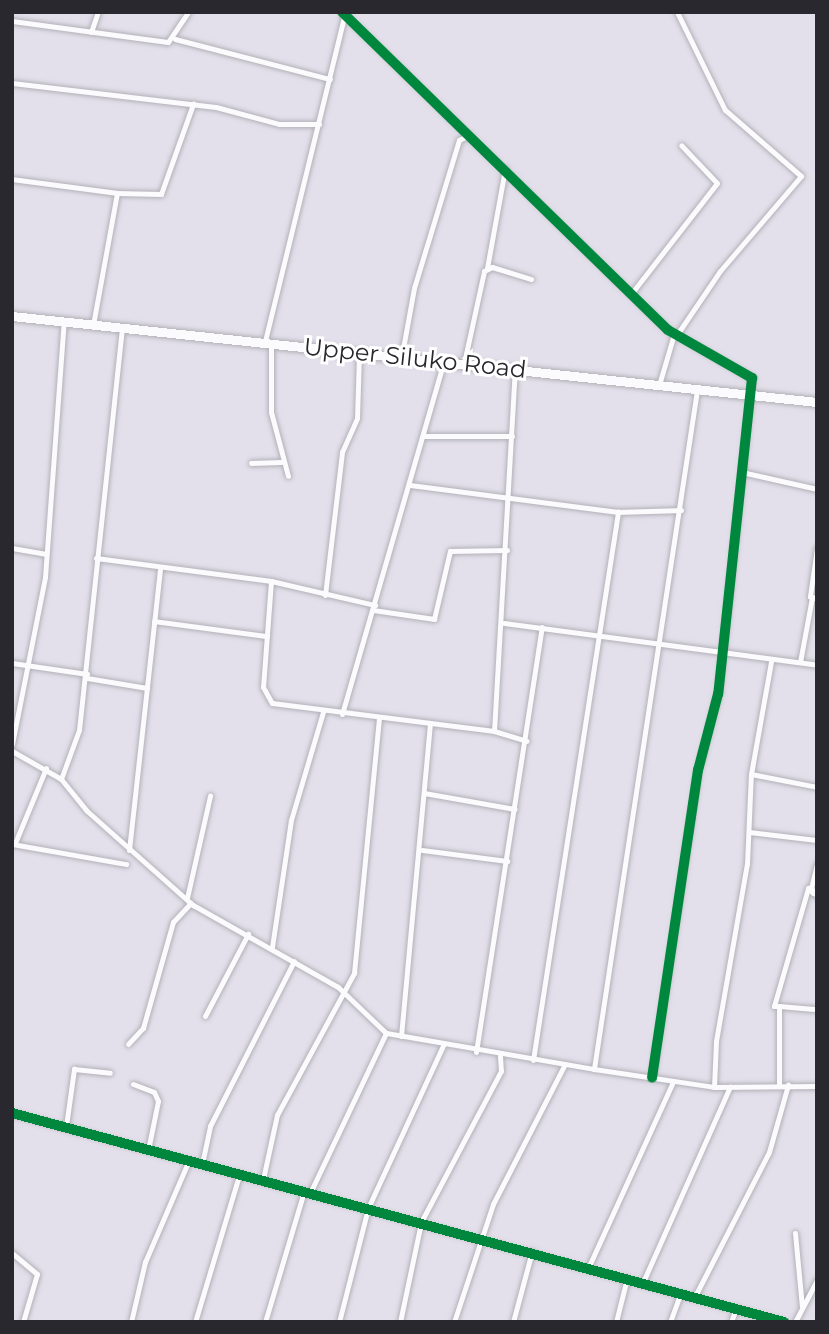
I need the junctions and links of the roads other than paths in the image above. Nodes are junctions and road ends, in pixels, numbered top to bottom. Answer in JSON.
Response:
{"nodes":[{"id":1,"x":22,"y":12,"type":"edge"},
{"id":2,"x":98,"y":12,"type":"edge"},
{"id":3,"x":188,"y":12,"type":"edge"},
{"id":4,"x":677,"y":12,"type":"edge"},
{"id":5,"x":344,"y":13,"type":"edge"},
{"id":6,"x":16,"y":20,"type":"edge"},
{"id":7,"x":91,"y":32,"type":"junction"},
{"id":8,"x":175,"y":39,"type":"junction"},
{"id":9,"x":330,"y":79,"type":"junction"},
{"id":10,"x":12,"y":83,"type":"edge"},
{"id":11,"x":193,"y":104,"type":"junction"},
{"id":12,"x":319,"y":124,"type":"junction"},
{"id":13,"x":469,"y":135,"type":"junction"},
{"id":14,"x":681,"y":145,"type":"dead end"},
{"id":15,"x":505,"y":169,"type":"junction"},
{"id":16,"x":12,"y":179,"type":"edge"},
{"id":17,"x":117,"y":193,"type":"junction"},
{"id":18,"x":487,"y":268,"type":"junction"},
{"id":19,"x":531,"y":279,"type":"dead end"},
{"id":20,"x":631,"y":295,"type":"junction"},
{"id":21,"x":12,"y":316,"type":"edge"},
{"id":22,"x":64,"y":321,"type":"junction"},
{"id":23,"x":93,"y":325,"type":"junction"},
{"id":24,"x":122,"y":327,"type":"junction"},
{"id":25,"x":675,"y":335,"type":"junction"},
{"id":26,"x":268,"y":342,"type":"junction"},
{"id":27,"x":359,"y":350,"type":"junction"},
{"id":28,"x":402,"y":354,"type":"junction"},
{"id":29,"x":444,"y":360,"type":"junction"},
{"id":30,"x":464,"y":363,"type":"junction"},
{"id":31,"x":515,"y":370,"type":"junction"},
{"id":32,"x":659,"y":385,"type":"junction"},
{"id":33,"x":697,"y":390,"type":"junction"},
{"id":34,"x":755,"y":394,"type":"junction"},
{"id":35,"x":817,"y":402,"type":"edge"},
{"id":36,"x":425,"y":436,"type":"junction"},
{"id":37,"x":512,"y":436,"type":"junction"},
{"id":38,"x":746,"y":473,"type":"junction"},
{"id":39,"x":288,"y":476,"type":"dead end"},
{"id":40,"x":410,"y":485,"type":"junction"},
{"id":41,"x":817,"y":489,"type":"edge"},
{"id":42,"x":511,"y":501,"type":"junction"},
{"id":43,"x":681,"y":510,"type":"junction"},
{"id":44,"x":618,"y":512,"type":"junction"},
{"id":45,"x":12,"y":548,"type":"edge"},
{"id":46,"x":817,"y":548,"type":"edge"},
{"id":47,"x":507,"y":550,"type":"junction"},
{"id":48,"x":46,"y":554,"type":"junction"},
{"id":49,"x":98,"y":560,"type":"junction"},
{"id":50,"x":160,"y":570,"type":"junction"},
{"id":51,"x":271,"y":581,"type":"junction"},
{"id":52,"x":326,"y":594,"type":"junction"},
{"id":53,"x":814,"y":598,"type":"edge"},
{"id":54,"x":374,"y":607,"type":"junction"},
{"id":55,"x":154,"y":621,"type":"junction"},
{"id":56,"x":504,"y":623,"type":"junction"},
{"id":57,"x":542,"y":627,"type":"junction"},
{"id":58,"x":267,"y":636,"type":"junction"},
{"id":59,"x":596,"y":640,"type":"junction"},
{"id":60,"x":659,"y":646,"type":"junction"},
{"id":61,"x":722,"y":653,"type":"junction"},
{"id":62,"x":771,"y":662,"type":"junction"},
{"id":63,"x":800,"y":662,"type":"junction"},
{"id":64,"x":12,"y":663,"type":"edge"},
{"id":65,"x":817,"y":665,"type":"edge"},
{"id":66,"x":31,"y":667,"type":"junction"},
{"id":67,"x":87,"y":676,"type":"junction"},
{"id":68,"x":147,"y":688,"type":"junction"},
{"id":69,"x":323,"y":712,"type":"junction"},
{"id":70,"x":342,"y":713,"type":"junction"},
{"id":71,"x":379,"y":717,"type":"junction"},
{"id":72,"x":430,"y":723,"type":"junction"},
{"id":73,"x":494,"y":731,"type":"junction"},
{"id":74,"x":527,"y":741,"type":"junction"},
{"id":75,"x":12,"y":744,"type":"edge"},
{"id":76,"x":12,"y":751,"type":"edge"},
{"id":77,"x":46,"y":768,"type":"junction"},
{"id":78,"x":751,"y":774,"type":"junction"},
{"id":79,"x":61,"y":779,"type":"junction"},
{"id":80,"x":817,"y":787,"type":"edge"},
{"id":81,"x":424,"y":793,"type":"junction"},
{"id":82,"x":210,"y":796,"type":"dead end"},
{"id":83,"x":515,"y":809,"type":"junction"},
{"id":84,"x":749,"y":832,"type":"junction"},
{"id":85,"x":817,"y":840,"type":"edge"},
{"id":86,"x":14,"y":843,"type":"edge"},
{"id":87,"x":129,"y":850,"type":"junction"},
{"id":88,"x":422,"y":850,"type":"junction"},
{"id":89,"x":507,"y":861,"type":"junction"},
{"id":90,"x":125,"y":864,"type":"dead end"},
{"id":91,"x":817,"y":864,"type":"edge"},
{"id":92,"x":815,"y":895,"type":"edge"},
{"id":93,"x":189,"y":901,"type":"junction"},
{"id":94,"x":248,"y":933,"type":"junction"},
{"id":95,"x":272,"y":947,"type":"junction"},
{"id":96,"x":294,"y":961,"type":"junction"},
{"id":97,"x":345,"y":993,"type":"junction"},
{"id":98,"x":779,"y":1006,"type":"junction"},
{"id":99,"x":817,"y":1009,"type":"edge"},
{"id":100,"x":205,"y":1016,"type":"dead end"},
{"id":101,"x":386,"y":1032,"type":"junction"},
{"id":102,"x":401,"y":1036,"type":"junction"},
{"id":103,"x":128,"y":1044,"type":"dead end"},
{"id":104,"x":443,"y":1046,"type":"junction"},
{"id":105,"x":476,"y":1052,"type":"junction"},
{"id":106,"x":500,"y":1056,"type":"junction"},
{"id":107,"x":533,"y":1060,"type":"junction"},
{"id":108,"x":565,"y":1064,"type":"junction"},
{"id":109,"x":594,"y":1069,"type":"junction"},
{"id":110,"x":110,"y":1073,"type":"dead end"},
{"id":111,"x":652,"y":1078,"type":"junction"},
{"id":112,"x":673,"y":1082,"type":"junction"},
{"id":113,"x":133,"y":1084,"type":"dead end"},
{"id":114,"x":779,"y":1085,"type":"junction"},
{"id":115,"x":788,"y":1085,"type":"junction"},
{"id":116,"x":817,"y":1086,"type":"edge"},
{"id":117,"x":714,"y":1087,"type":"junction"},
{"id":118,"x":730,"y":1087,"type":"junction"},
{"id":119,"x":12,"y":1114,"type":"edge"},
{"id":120,"x":66,"y":1126,"type":"junction"},
{"id":121,"x":148,"y":1150,"type":"junction"},
{"id":122,"x":188,"y":1162,"type":"junction"},
{"id":123,"x":202,"y":1164,"type":"junction"},
{"id":124,"x":239,"y":1175,"type":"junction"},
{"id":125,"x":263,"y":1179,"type":"junction"},
{"id":126,"x":307,"y":1192,"type":"junction"},
{"id":127,"x":368,"y":1208,"type":"junction"},
{"id":128,"x":421,"y":1222,"type":"junction"},
{"id":129,"x":794,"y":1233,"type":"dead end"},
{"id":130,"x":480,"y":1236,"type":"junction"},
{"id":131,"x":532,"y":1251,"type":"junction"},
{"id":132,"x":12,"y":1253,"type":"edge"},
{"id":133,"x":590,"y":1266,"type":"junction"},
{"id":134,"x":627,"y":1278,"type":"junction"},
{"id":135,"x":817,"y":1280,"type":"edge"},
{"id":136,"x":643,"y":1282,"type":"junction"},
{"id":137,"x":680,"y":1294,"type":"junction"},
{"id":138,"x":694,"y":1298,"type":"junction"},
{"id":139,"x":802,"y":1307,"type":"junction"},
{"id":140,"x":736,"y":1308,"type":"junction"},
{"id":141,"x":23,"y":1322,"type":"edge"},
{"id":142,"x":131,"y":1322,"type":"edge"},
{"id":143,"x":195,"y":1322,"type":"edge"},
{"id":144,"x":265,"y":1322,"type":"edge"},
{"id":145,"x":339,"y":1322,"type":"edge"},
{"id":146,"x":400,"y":1322,"type":"edge"},
{"id":147,"x":454,"y":1322,"type":"edge"},
{"id":148,"x":513,"y":1322,"type":"edge"},
{"id":149,"x":616,"y":1322,"type":"edge"},
{"id":150,"x":670,"y":1322,"type":"edge"},
{"id":151,"x":731,"y":1322,"type":"edge"},
{"id":152,"x":785,"y":1322,"type":"edge"},
{"id":153,"x":795,"y":1322,"type":"edge"}],
"edges":[{"from":1,"to":6,"type":"street"},
{"from":2,"to":7,"type":"street"},
{"from":3,"to":8,"type":"street"},
{"from":4,"to":25,"type":"street"},
{"from":5,"to":9,"type":"street"},
{"from":5,"to":13,"type":"street"},
{"from":6,"to":7,"type":"street"},
{"from":7,"to":8,"type":"street"},
{"from":8,"to":9,"type":"street"},
{"from":9,"to":12,"type":"street"},
{"from":10,"to":11,"type":"street"},
{"from":11,"to":12,"type":"street"},
{"from":11,"to":17,"type":"street"},
{"from":12,"to":26,"type":"street"},
{"from":13,"to":15,"type":"street"},
{"from":13,"to":28,"type":"street"},
{"from":14,"to":20,"type":"street"},
{"from":15,"to":18,"type":"street"},
{"from":15,"to":20,"type":"street"},
{"from":16,"to":17,"type":"street"},
{"from":17,"to":23,"type":"street"},
{"from":18,"to":19,"type":"street"},
{"from":18,"to":30,"type":"street"},
{"from":20,"to":25,"type":"street"},
{"from":21,"to":22,"type":"main road","name":"Upper Siluko Road"},
{"from":22,"to":23,"type":"main road","name":"Upper Siluko Road"},
{"from":22,"to":48,"type":"street"},
{"from":23,"to":24,"type":"main road","name":"Upper Siluko Road"},
{"from":24,"to":26,"type":"main road","name":"Upper Siluko Road"},
{"from":24,"to":49,"type":"street"},
{"from":25,"to":32,"type":"street"},
{"from":25,"to":34,"type":"street"},
{"from":26,"to":27,"type":"main road","name":"Upper Siluko Road"},
{"from":26,"to":39,"type":"street"},
{"from":27,"to":28,"type":"main road","name":"Upper Siluko Road"},
{"from":27,"to":52,"type":"street"},
{"from":28,"to":29,"type":"main road","name":"Upper Siluko Road"},
{"from":29,"to":30,"type":"main road","name":"Upper Siluko Road"},
{"from":29,"to":36,"type":"street"},
{"from":30,"to":31,"type":"main road","name":"Upper Siluko Road"},
{"from":31,"to":32,"type":"main road","name":"Upper Siluko Road"},
{"from":31,"to":37,"type":"street"},
{"from":32,"to":33,"type":"main road","name":"Upper Siluko Road"},
{"from":33,"to":34,"type":"main road","name":"Upper Siluko Road"},
{"from":33,"to":43,"type":"street"},
{"from":34,"to":35,"type":"main road","name":"Upper Siluko Road"},
{"from":34,"to":38,"type":"street"},
{"from":36,"to":37,"type":"street"},
{"from":36,"to":40,"type":"street"},
{"from":37,"to":42,"type":"street"},
{"from":38,"to":41,"type":"street"},
{"from":38,"to":61,"type":"street"},
{"from":40,"to":42,"type":"street"},
{"from":40,"to":54,"type":"street"},
{"from":42,"to":44,"type":"street"},
{"from":42,"to":47,"type":"street"},
{"from":43,"to":44,"type":"street"},
{"from":43,"to":60,"type":"street"},
{"from":44,"to":59,"type":"street"},
{"from":45,"to":48,"type":"street"},
{"from":46,"to":53,"type":"street"},
{"from":47,"to":54,"type":"street"},
{"from":47,"to":56,"type":"street"},
{"from":48,"to":66,"type":"street"},
{"from":49,"to":50,"type":"street"},
{"from":49,"to":67,"type":"street"},
{"from":50,"to":51,"type":"street"},
{"from":50,"to":55,"type":"street"},
{"from":51,"to":52,"type":"street"},
{"from":51,"to":58,"type":"street"},
{"from":52,"to":54,"type":"street"},
{"from":53,"to":63,"type":"street"},
{"from":54,"to":70,"type":"street"},
{"from":55,"to":58,"type":"street"},
{"from":55,"to":68,"type":"street"},
{"from":56,"to":57,"type":"street"},
{"from":56,"to":73,"type":"street"},
{"from":57,"to":59,"type":"street"},
{"from":57,"to":74,"type":"street"},
{"from":58,"to":69,"type":"street"},
{"from":59,"to":60,"type":"street"},
{"from":59,"to":107,"type":"street"},
{"from":60,"to":61,"type":"street"},
{"from":60,"to":109,"type":"street"},
{"from":61,"to":62,"type":"street"},
{"from":61,"to":111,"type":"street"},
{"from":62,"to":63,"type":"street"},
{"from":62,"to":78,"type":"street"},
{"from":63,"to":65,"type":"street"},
{"from":64,"to":66,"type":"street"},
{"from":66,"to":67,"type":"street"},
{"from":66,"to":75,"type":"street"},
{"from":67,"to":68,"type":"street"},
{"from":67,"to":79,"type":"street"},
{"from":68,"to":87,"type":"street"},
{"from":69,"to":70,"type":"street"},
{"from":69,"to":95,"type":"street"},
{"from":70,"to":71,"type":"street"},
{"from":71,"to":72,"type":"street"},
{"from":71,"to":97,"type":"street"},
{"from":72,"to":73,"type":"street"},
{"from":72,"to":81,"type":"street"},
{"from":73,"to":74,"type":"street"},
{"from":74,"to":83,"type":"street"},
{"from":76,"to":77,"type":"street"},
{"from":77,"to":79,"type":"street"},
{"from":77,"to":86,"type":"street"},
{"from":78,"to":80,"type":"street"},
{"from":78,"to":84,"type":"street"},
{"from":79,"to":87,"type":"street"},
{"from":81,"to":83,"type":"street"},
{"from":81,"to":88,"type":"street"},
{"from":82,"to":93,"type":"street"},
{"from":83,"to":89,"type":"street"},
{"from":84,"to":85,"type":"street"},
{"from":84,"to":117,"type":"street"},
{"from":86,"to":90,"type":"street"},
{"from":87,"to":93,"type":"street"},
{"from":88,"to":89,"type":"street"},
{"from":88,"to":102,"type":"street"},
{"from":89,"to":105,"type":"street"},
{"from":91,"to":92,"type":"street"},
{"from":92,"to":98,"type":"street"},
{"from":93,"to":94,"type":"street"},
{"from":93,"to":103,"type":"street"},
{"from":94,"to":95,"type":"street"},
{"from":94,"to":100,"type":"street"},
{"from":95,"to":96,"type":"street"},
{"from":96,"to":97,"type":"street"},
{"from":96,"to":123,"type":"street"},
{"from":97,"to":101,"type":"street"},
{"from":97,"to":125,"type":"street"},
{"from":98,"to":99,"type":"street"},
{"from":98,"to":114,"type":"street"},
{"from":101,"to":102,"type":"street"},
{"from":101,"to":126,"type":"street"},
{"from":102,"to":104,"type":"street"},
{"from":104,"to":105,"type":"street"},
{"from":104,"to":127,"type":"street"},
{"from":105,"to":106,"type":"street"},
{"from":106,"to":107,"type":"street"},
{"from":106,"to":128,"type":"street"},
{"from":107,"to":108,"type":"street"},
{"from":108,"to":109,"type":"street"},
{"from":108,"to":130,"type":"street"},
{"from":109,"to":111,"type":"street"},
{"from":110,"to":120,"type":"street"},
{"from":111,"to":112,"type":"street"},
{"from":112,"to":117,"type":"street"},
{"from":112,"to":133,"type":"street"},
{"from":113,"to":121,"type":"street"},
{"from":114,"to":115,"type":"street"},
{"from":114,"to":118,"type":"street"},
{"from":115,"to":116,"type":"street"},
{"from":115,"to":138,"type":"street"},
{"from":117,"to":118,"type":"street"},
{"from":118,"to":136,"type":"street"},
{"from":119,"to":120,"type":"street"},
{"from":120,"to":121,"type":"street"},
{"from":121,"to":122,"type":"street"},
{"from":122,"to":123,"type":"street"},
{"from":122,"to":142,"type":"street"},
{"from":123,"to":124,"type":"street"},
{"from":124,"to":125,"type":"street"},
{"from":124,"to":143,"type":"street"},
{"from":125,"to":126,"type":"street"},
{"from":126,"to":127,"type":"street"},
{"from":126,"to":144,"type":"street"},
{"from":127,"to":128,"type":"street"},
{"from":127,"to":145,"type":"street"},
{"from":128,"to":130,"type":"street"},
{"from":128,"to":146,"type":"street"},
{"from":129,"to":139,"type":"street"},
{"from":130,"to":131,"type":"street"},
{"from":130,"to":147,"type":"street"},
{"from":131,"to":133,"type":"street"},
{"from":131,"to":148,"type":"street"},
{"from":132,"to":141,"type":"street"},
{"from":133,"to":134,"type":"street"},
{"from":134,"to":136,"type":"street"},
{"from":134,"to":149,"type":"street"},
{"from":135,"to":139,"type":"street"},
{"from":136,"to":137,"type":"street"},
{"from":137,"to":138,"type":"street"},
{"from":137,"to":150,"type":"street"},
{"from":138,"to":140,"type":"street"},
{"from":139,"to":153,"type":"street"},
{"from":140,"to":151,"type":"street"},
{"from":140,"to":152,"type":"street"}]}
